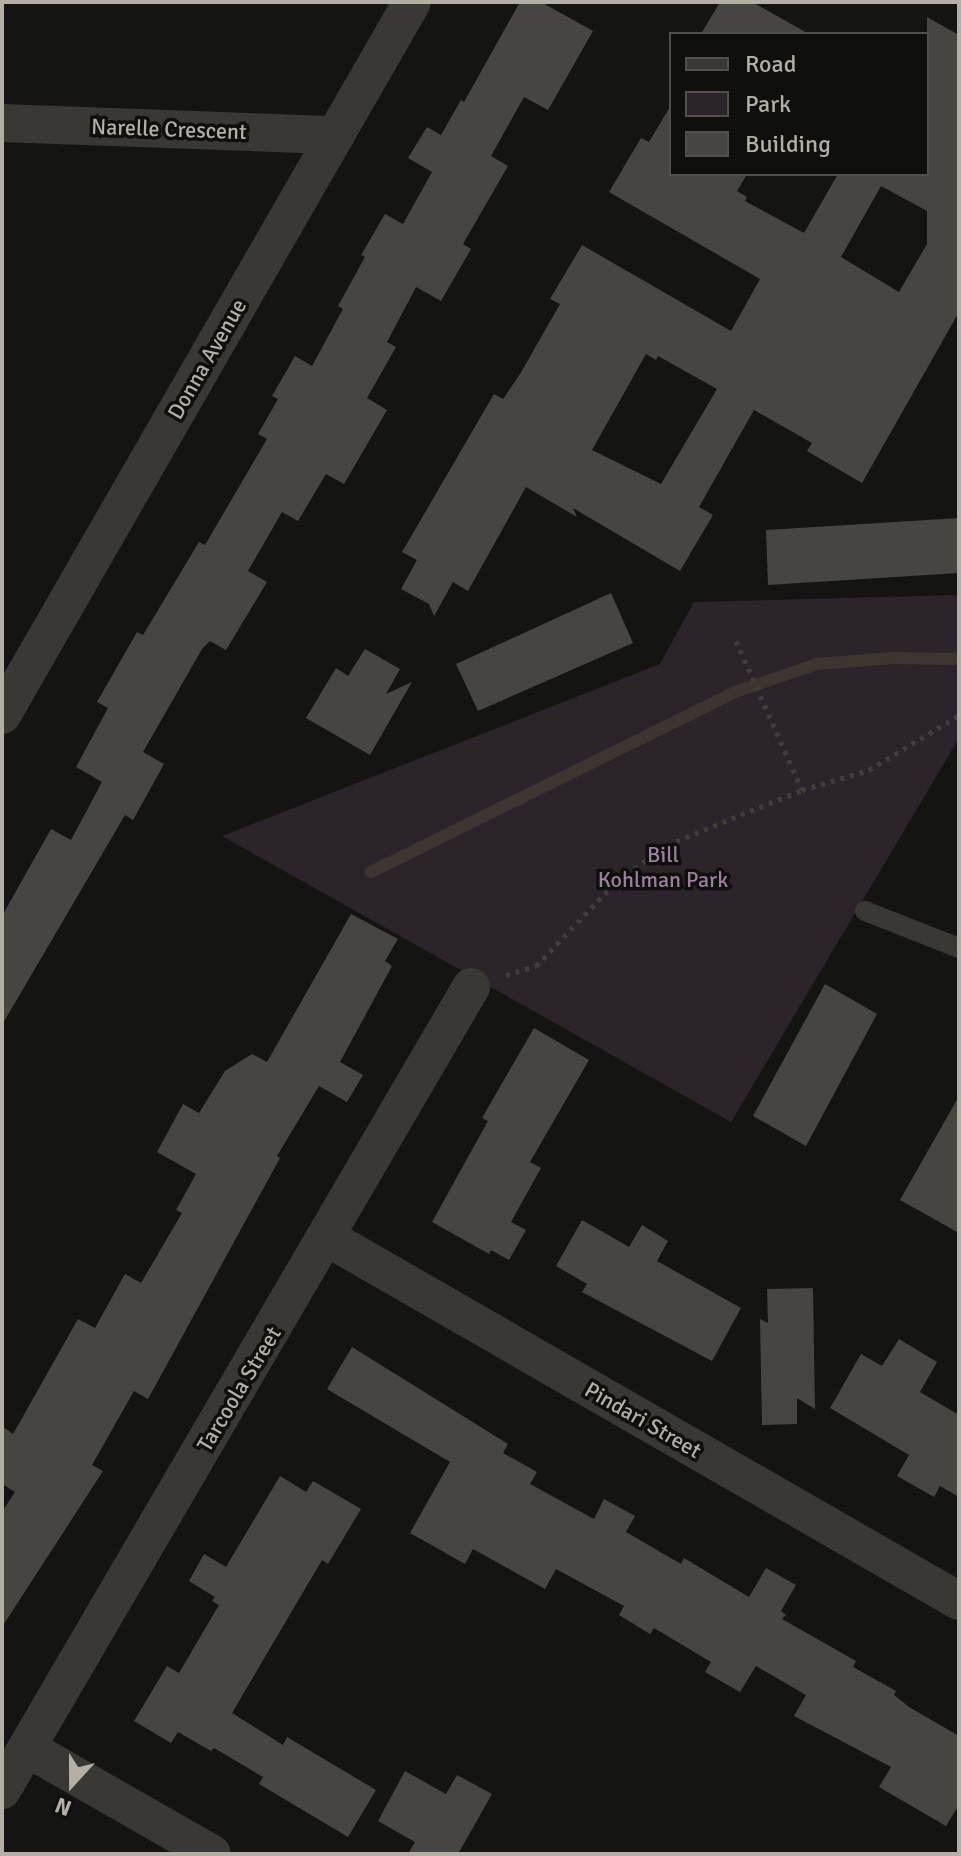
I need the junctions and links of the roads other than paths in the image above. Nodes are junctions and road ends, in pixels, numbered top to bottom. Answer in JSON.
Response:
{"nodes":[{"id":1,"x":412,"y":2,"type":"edge"},
{"id":2,"x":2,"y":123,"type":"edge"},
{"id":3,"x":336,"y":135,"type":"junction"},
{"id":4,"x":2,"y":715,"type":"edge"},
{"id":5,"x":865,"y":911,"type":"dead end"},
{"id":6,"x":959,"y":948,"type":"edge"},
{"id":7,"x":471,"y":987,"type":"road end"},
{"id":8,"x":328,"y":1238,"type":"junction"},
{"id":9,"x":959,"y":1601,"type":"edge"},
{"id":10,"x":27,"y":1748,"type":"junction"},
{"id":11,"x":2,"y":1790,"type":"edge"},
{"id":12,"x":212,"y":1854,"type":"edge"}],
"edges":[{"from":1,"to":3,"type":"street","name":"Donna Avenue"},
{"from":2,"to":3,"type":"street","name":"Narelle Crescent"},
{"from":3,"to":4,"type":"street","name":"Donna Avenue"},
{"from":5,"to":6,"type":"lane"},
{"from":7,"to":8,"type":"street","name":"Tarcoola Street"},
{"from":8,"to":9,"type":"street","name":"Pindari Street"},
{"from":8,"to":10,"type":"street","name":"Tarcoola Street"},
{"from":10,"to":11,"type":"street","name":"Tarcoola Street"},
{"from":10,"to":12,"type":"street"}]}
